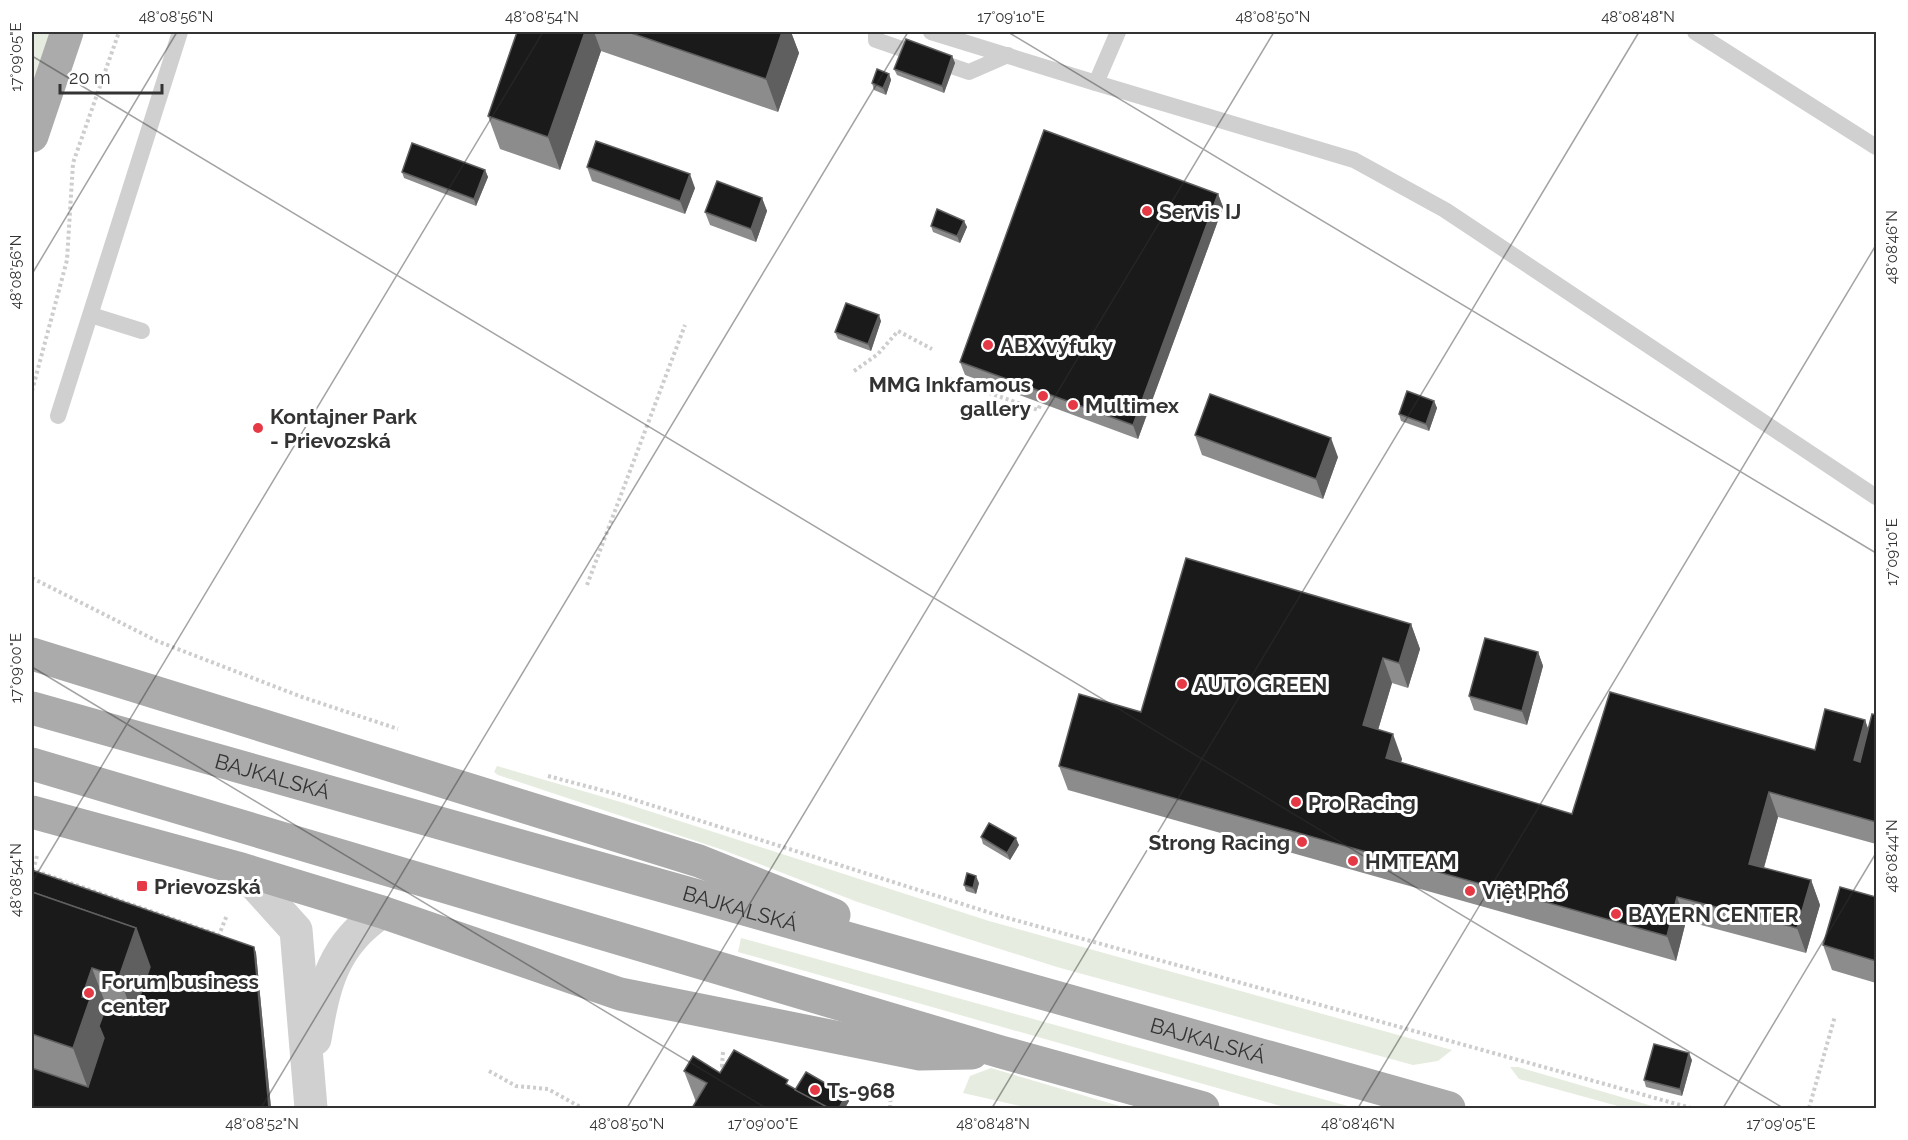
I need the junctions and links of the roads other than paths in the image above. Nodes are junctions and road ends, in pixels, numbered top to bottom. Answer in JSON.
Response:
{"nodes":[{"id":1,"x":66,"y":32,"type":"edge"},
{"id":2,"x":180,"y":32,"type":"edge"},
{"id":3,"x":876,"y":32,"type":"edge"},
{"id":4,"x":932,"y":32,"type":"edge"},
{"id":5,"x":1118,"y":32,"type":"edge"},
{"id":6,"x":1695,"y":32,"type":"edge"},
{"id":7,"x":1008,"y":56,"type":"junction"},
{"id":8,"x":1096,"y":83,"type":"junction"},
{"id":9,"x":32,"y":136,"type":"edge"},
{"id":10,"x":1876,"y":147,"type":"edge"},
{"id":11,"x":91,"y":315,"type":"junction"},
{"id":12,"x":142,"y":331,"type":"dead end"},
{"id":13,"x":58,"y":416,"type":"dead end"},
{"id":14,"x":1876,"y":497,"type":"edge"},
{"id":15,"x":32,"y":654,"type":"edge"},
{"id":16,"x":32,"y":708,"type":"edge"},
{"id":17,"x":32,"y":764,"type":"edge"},
{"id":18,"x":32,"y":812,"type":"edge"},
{"id":19,"x":241,"y":869,"type":"junction"},
{"id":20,"x":382,"y":912,"type":"junction"},
{"id":21,"x":997,"y":980,"type":"junction"},
{"id":22,"x":1001,"y":1052,"type":"junction"},
{"id":23,"x":309,"y":1096,"type":"edge"},
{"id":24,"x":1203,"y":1108,"type":"edge"},
{"id":25,"x":1449,"y":1108,"type":"edge"}],
"edges":[{"from":1,"to":9,"type":"main road"},
{"from":2,"to":11,"type":"lane"},
{"from":3,"to":7,"type":"lane"},
{"from":4,"to":7,"type":"lane"},
{"from":5,"to":8,"type":"lane"},
{"from":6,"to":10,"type":"lane"},
{"from":7,"to":8,"type":"lane"},
{"from":8,"to":14,"type":"lane"},
{"from":11,"to":12,"type":"lane"},
{"from":11,"to":13,"type":"lane"},
{"from":15,"to":21,"type":"main road"},
{"from":16,"to":21,"type":"main road","name":"BAJKALSKÁ"},
{"from":17,"to":22,"type":"main road"},
{"from":18,"to":19,"type":"main road"},
{"from":19,"to":20,"type":"main road"},
{"from":19,"to":23,"type":"street"},
{"from":20,"to":22,"type":"main road"},
{"from":20,"to":23,"type":"street"},
{"from":21,"to":25,"type":"main road","name":"BAJKALSKÁ"},
{"from":22,"to":24,"type":"main road"}]}
